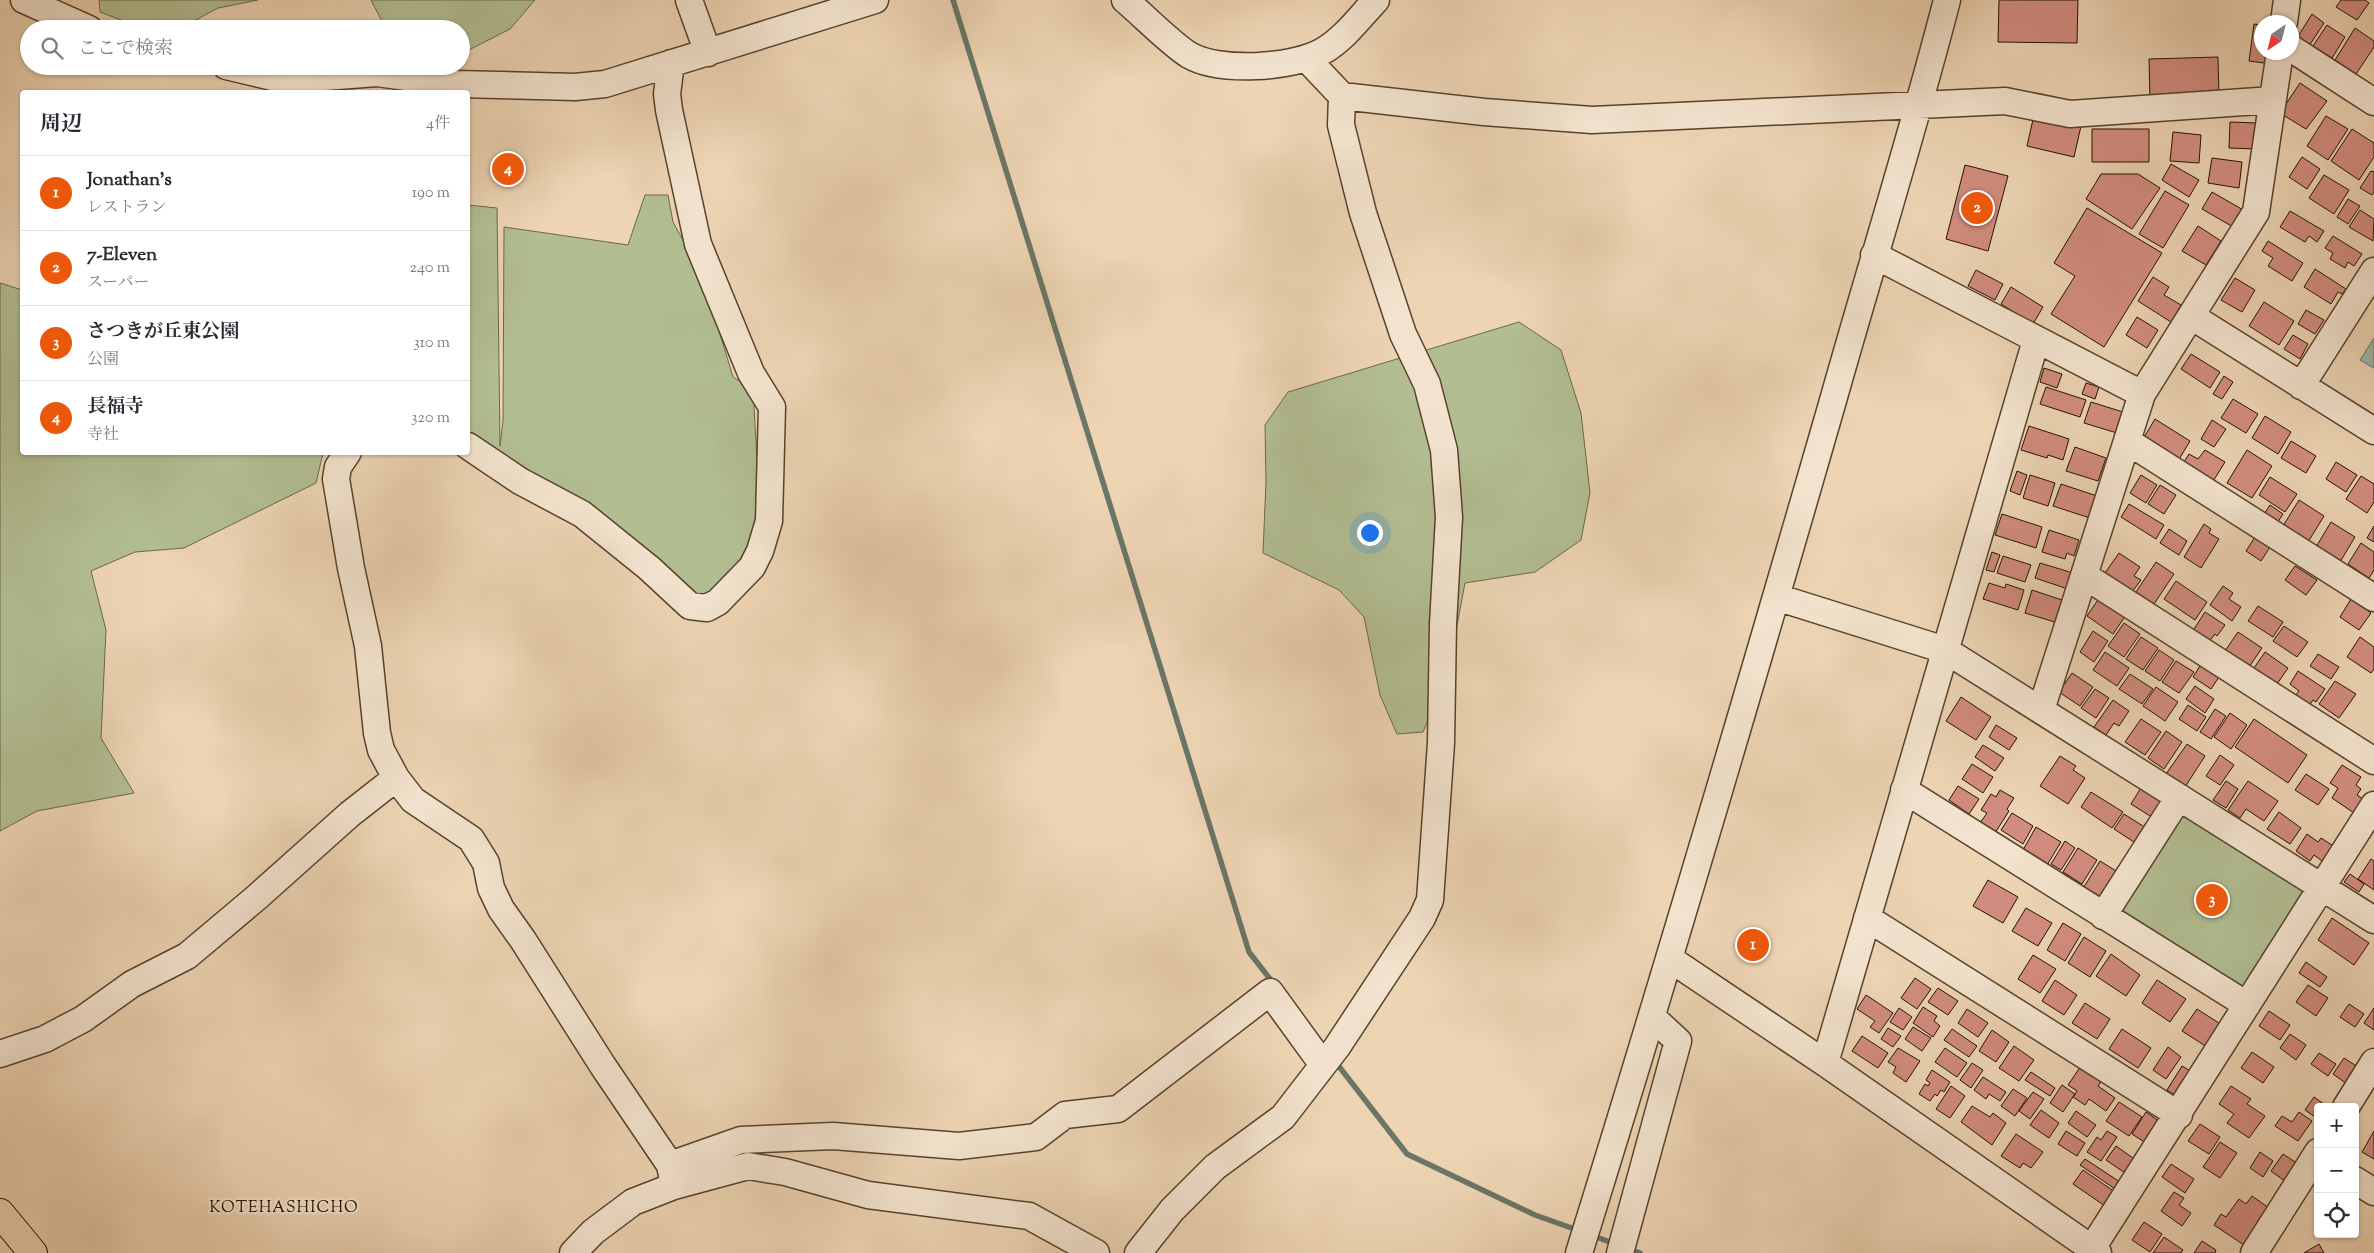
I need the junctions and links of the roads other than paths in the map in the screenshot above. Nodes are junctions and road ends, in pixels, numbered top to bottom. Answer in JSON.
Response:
{"nodes":[{"id":1,"x":24,"y":0,"type":"edge"},
{"id":2,"x":689,"y":0,"type":"edge"},
{"id":3,"x":876,"y":0,"type":"edge"},
{"id":4,"x":1125,"y":0,"type":"edge"},
{"id":5,"x":1947,"y":0,"type":"edge"},
{"id":6,"x":2287,"y":0,"type":"edge"},
{"id":7,"x":1374,"y":1,"type":"edge"},
{"id":8,"x":2285,"y":15,"type":"edge"},
{"id":9,"x":69,"y":20,"type":"edge"},
{"id":10,"x":708,"y":53,"type":"junction"},
{"id":11,"x":2299,"y":54,"type":"edge"},
{"id":12,"x":1306,"y":58,"type":"junction"},
{"id":13,"x":2279,"y":60,"type":"edge"},
{"id":14,"x":671,"y":63,"type":"junction"},
{"id":15,"x":264,"y":75,"type":"edge"},
{"id":16,"x":362,"y":75,"type":"edge"},
{"id":17,"x":385,"y":75,"type":"edge"},
{"id":18,"x":1342,"y":96,"type":"junction"},
{"id":19,"x":2273,"y":100,"type":"junction"},
{"id":20,"x":2374,"y":102,"type":"edge"},
{"id":21,"x":1919,"y":106,"type":"junction"},
{"id":22,"x":1874,"y":256,"type":"junction"},
{"id":23,"x":2374,"y":271,"type":"edge"},
{"id":24,"x":2191,"y":316,"type":"junction"},
{"id":25,"x":2036,"y":340,"type":"junction"},
{"id":26,"x":2300,"y":386,"type":"junction"},
{"id":27,"x":2142,"y":394,"type":"junction"},
{"id":28,"x":2374,"y":432,"type":"edge"},
{"id":29,"x":2127,"y":441,"type":"junction"},
{"id":30,"x":470,"y":447,"type":"edge"},
{"id":31,"x":346,"y":455,"type":"edge"},
{"id":32,"x":2085,"y":576,"type":"junction"},
{"id":33,"x":1776,"y":597,"type":"junction"},
{"id":34,"x":2374,"y":598,"type":"edge"},
{"id":35,"x":1946,"y":650,"type":"junction"},
{"id":36,"x":2041,"y":710,"type":"junction"},
{"id":37,"x":2374,"y":760,"type":"edge"},
{"id":38,"x":396,"y":778,"type":"junction"},
{"id":39,"x":1904,"y":790,"type":"junction"},
{"id":40,"x":2179,"y":797,"type":"junction"},
{"id":41,"x":2374,"y":805,"type":"edge"},
{"id":42,"x":2322,"y":887,"type":"junction"},
{"id":43,"x":2103,"y":916,"type":"junction"},
{"id":44,"x":1867,"y":918,"type":"junction"},
{"id":45,"x":2374,"y":920,"type":"edge"},
{"id":46,"x":1670,"y":960,"type":"junction"},
{"id":47,"x":2247,"y":1006,"type":"junction"},
{"id":48,"x":1652,"y":1017,"type":"junction"},
{"id":49,"x":0,"y":1054,"type":"edge"},
{"id":50,"x":1330,"y":1056,"type":"junction"},
{"id":51,"x":2374,"y":1062,"type":"edge"},
{"id":52,"x":1824,"y":1063,"type":"junction"},
{"id":53,"x":2348,"y":1103,"type":"edge"},
{"id":54,"x":2179,"y":1115,"type":"junction"},
{"id":55,"x":2314,"y":1160,"type":"edge"},
{"id":56,"x":672,"y":1175,"type":"junction"},
{"id":57,"x":2359,"y":1183,"type":"edge"},
{"id":58,"x":2374,"y":1192,"type":"edge"},
{"id":59,"x":0,"y":1214,"type":"edge"},
{"id":60,"x":2093,"y":1252,"type":"edge"},
{"id":61,"x":33,"y":1253,"type":"edge"},
{"id":62,"x":573,"y":1253,"type":"edge"},
{"id":63,"x":1096,"y":1253,"type":"edge"},
{"id":64,"x":1138,"y":1253,"type":"edge"},
{"id":65,"x":1579,"y":1253,"type":"edge"},
{"id":66,"x":1620,"y":1253,"type":"edge"},
{"id":67,"x":2254,"y":1253,"type":"edge"}],
"edges":[{"from":1,"to":9,"type":"street"},
{"from":2,"to":10,"type":"street"},
{"from":3,"to":10,"type":"street"},
{"from":4,"to":12,"type":"street"},
{"from":5,"to":21,"type":"street"},
{"from":6,"to":8,"type":"street"},
{"from":7,"to":12,"type":"street"},
{"from":10,"to":14,"type":"street"},
{"from":11,"to":20,"type":"street"},
{"from":12,"to":18,"type":"street"},
{"from":13,"to":19,"type":"street"},
{"from":14,"to":17,"type":"street"},
{"from":14,"to":30,"type":"street"},
{"from":15,"to":16,"type":"street"},
{"from":18,"to":21,"type":"street"},
{"from":18,"to":50,"type":"street"},
{"from":19,"to":21,"type":"street"},
{"from":19,"to":24,"type":"street"},
{"from":21,"to":22,"type":"street"},
{"from":22,"to":25,"type":"street"},
{"from":22,"to":33,"type":"street"},
{"from":23,"to":26,"type":"street"},
{"from":24,"to":26,"type":"street"},
{"from":24,"to":27,"type":"street"},
{"from":25,"to":27,"type":"street"},
{"from":25,"to":35,"type":"street"},
{"from":26,"to":28,"type":"street"},
{"from":27,"to":29,"type":"street"},
{"from":29,"to":32,"type":"street"},
{"from":29,"to":34,"type":"street"},
{"from":31,"to":38,"type":"street"},
{"from":32,"to":36,"type":"street"},
{"from":32,"to":37,"type":"street"},
{"from":33,"to":35,"type":"street"},
{"from":33,"to":46,"type":"street"},
{"from":35,"to":36,"type":"street"},
{"from":35,"to":39,"type":"street"},
{"from":36,"to":40,"type":"street"},
{"from":38,"to":49,"type":"street"},
{"from":38,"to":56,"type":"street"},
{"from":39,"to":43,"type":"street"},
{"from":39,"to":44,"type":"street"},
{"from":40,"to":42,"type":"street"},
{"from":40,"to":43,"type":"street"},
{"from":41,"to":42,"type":"street"},
{"from":42,"to":45,"type":"street"},
{"from":42,"to":47,"type":"street"},
{"from":43,"to":47,"type":"street"},
{"from":44,"to":52,"type":"street"},
{"from":44,"to":54,"type":"street"},
{"from":46,"to":48,"type":"street"},
{"from":46,"to":52,"type":"street"},
{"from":47,"to":54,"type":"street"},
{"from":48,"to":65,"type":"street"},
{"from":48,"to":66,"type":"street"},
{"from":50,"to":56,"type":"street"},
{"from":50,"to":64,"type":"street"},
{"from":51,"to":53,"type":"street"},
{"from":52,"to":60,"type":"street"},
{"from":54,"to":60,"type":"street"},
{"from":55,"to":67,"type":"street"},
{"from":56,"to":62,"type":"street"},
{"from":56,"to":63,"type":"street"},
{"from":57,"to":58,"type":"street"},
{"from":59,"to":61,"type":"main road"}]}
